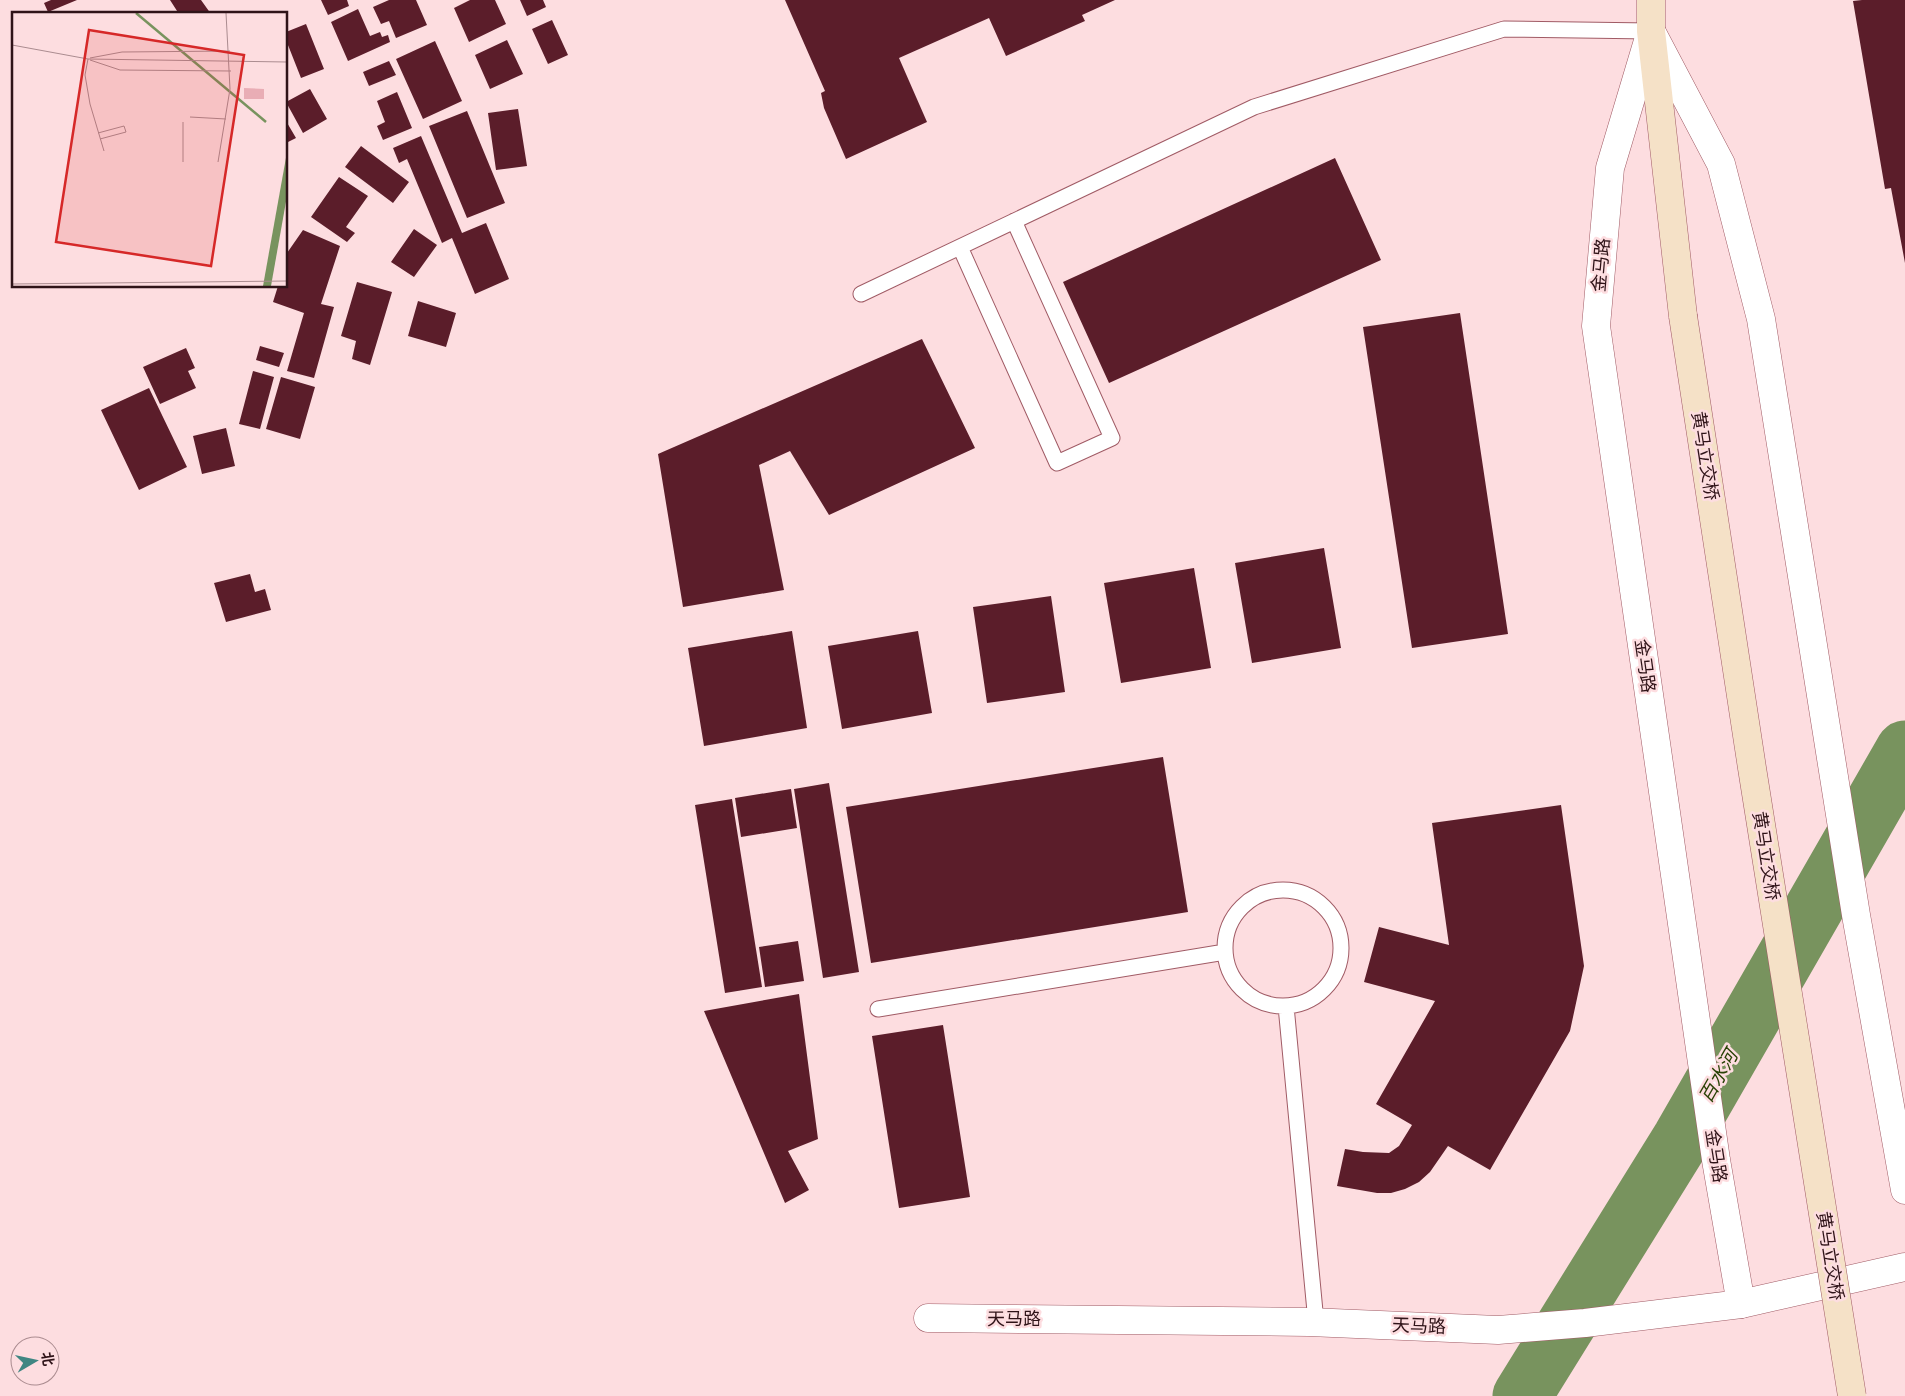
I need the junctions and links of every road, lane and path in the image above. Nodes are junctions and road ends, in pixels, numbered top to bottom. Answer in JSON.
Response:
{"nodes":[{"id":1,"x":1651,"y":0,"type":"edge"},
{"id":2,"x":1651,"y":31,"type":"junction"},
{"id":3,"x":1014,"y":221,"type":"junction"},
{"id":4,"x":960,"y":247,"type":"junction"},
{"id":5,"x":861,"y":294,"type":"dead end"},
{"id":6,"x":1683,"y":316,"type":"joint"},
{"id":7,"x":1225,"y":952,"type":"junction"},
{"id":8,"x":1286,"y":1006,"type":"junction"},
{"id":9,"x":878,"y":1009,"type":"dead end"},
{"id":10,"x":1905,"y":1190,"type":"edge"},
{"id":11,"x":1905,"y":1267,"type":"edge"},
{"id":12,"x":1741,"y":1304,"type":"junction"},
{"id":13,"x":928,"y":1318,"type":"dead end"},
{"id":14,"x":1316,"y":1322,"type":"junction"},
{"id":15,"x":1852,"y":1396,"type":"edge"}],
"edges":[{"from":1,"to":2,"type":"main road","name":"金马路"},
{"from":2,"to":3,"type":"lane"},
{"from":2,"to":6,"type":"main road","name":"金马路"},
{"from":2,"to":10,"type":"street","name":"金马路"},
{"from":2,"to":12,"type":"street","name":"金马路"},
{"from":3,"to":4,"type":"lane"},
{"from":3,"to":4,"type":"lane"},
{"from":4,"to":5,"type":"lane"},
{"from":6,"to":15,"type":"main road","name":"黄马立交桥","bridge":true},
{"from":7,"to":8,"type":"lane"},
{"from":7,"to":8,"type":"lane"},
{"from":7,"to":9,"type":"lane"},
{"from":8,"to":14,"type":"lane"},
{"from":11,"to":12,"type":"street","name":"天马路"},
{"from":12,"to":14,"type":"street","name":"天马路"},
{"from":13,"to":14,"type":"street","name":"天马路"}]}
